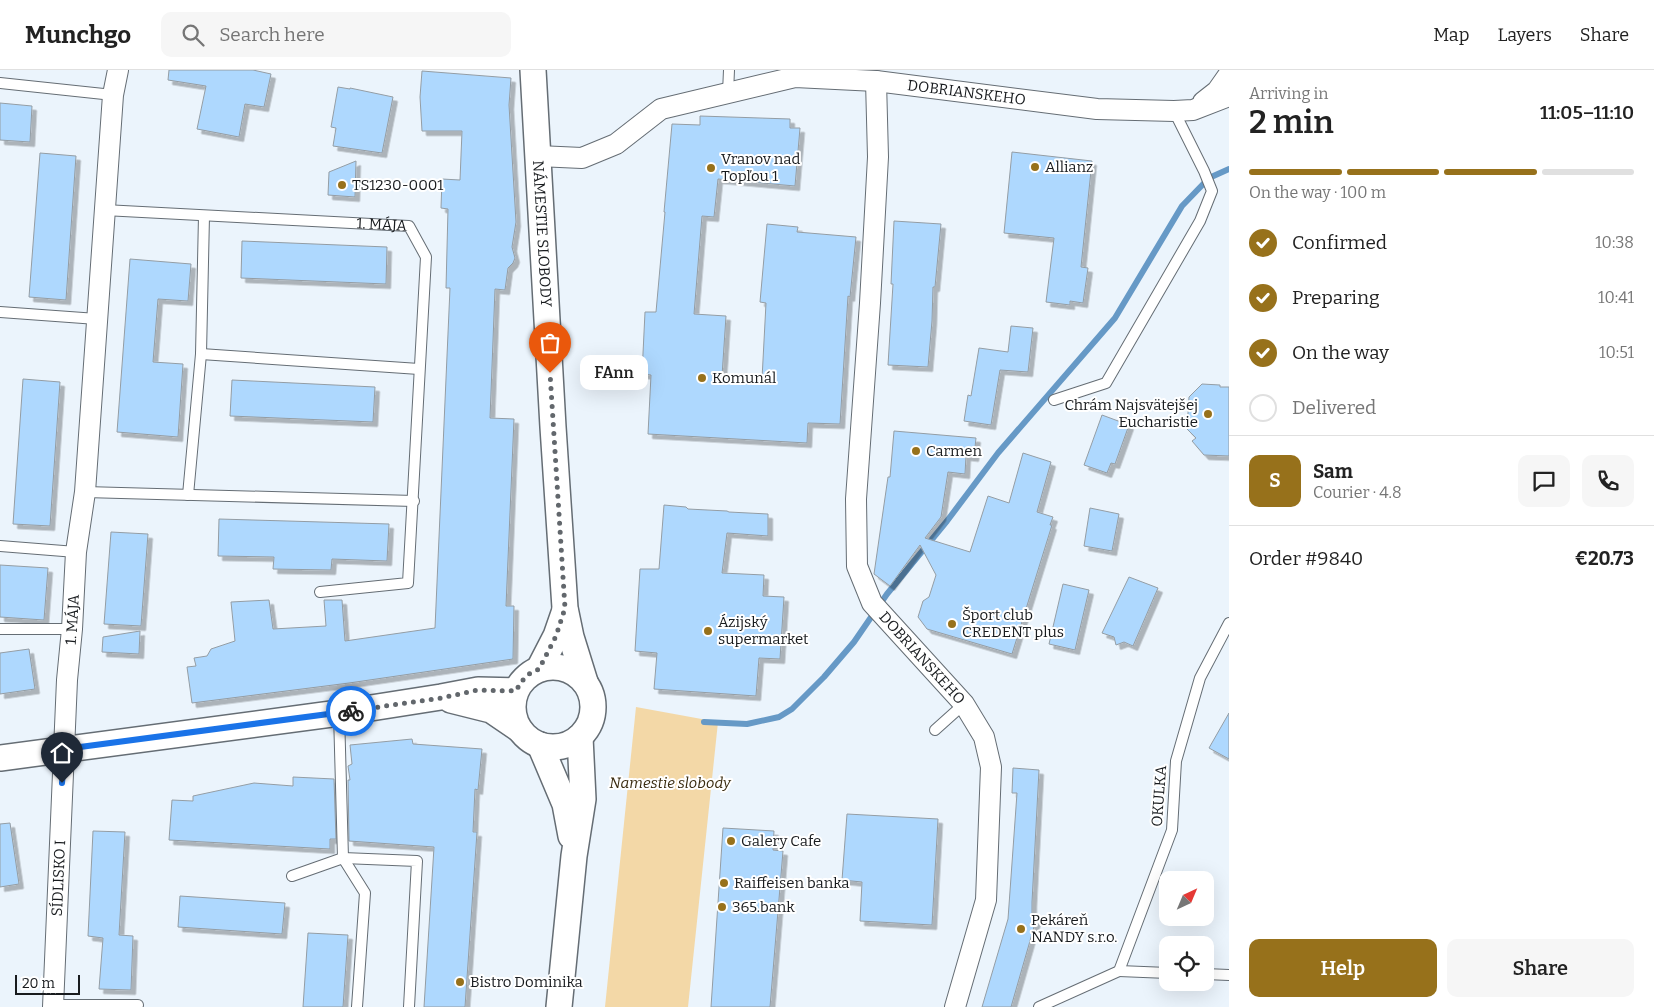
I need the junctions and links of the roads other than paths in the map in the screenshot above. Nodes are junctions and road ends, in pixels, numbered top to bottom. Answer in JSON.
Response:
{"nodes":[{"id":1,"x":118,"y":70,"type":"edge"},
{"id":2,"x":533,"y":70,"type":"edge"},
{"id":3,"x":729,"y":70,"type":"edge"},
{"id":4,"x":1229,"y":74,"type":"edge"},
{"id":5,"x":876,"y":81,"type":"junction"},
{"id":6,"x":0,"y":83,"type":"edge"},
{"id":7,"x":728,"y":93,"type":"junction"},
{"id":8,"x":113,"y":95,"type":"junction"},
{"id":9,"x":1229,"y":96,"type":"edge"},
{"id":10,"x":1183,"y":111,"type":"junction"},
{"id":11,"x":538,"y":156,"type":"junction"},
{"id":12,"x":104,"y":210,"type":"junction"},
{"id":13,"x":204,"y":216,"type":"junction"},
{"id":14,"x":0,"y":312,"type":"edge"},
{"id":15,"x":97,"y":319,"type":"junction"},
{"id":16,"x":200,"y":354,"type":"junction"},
{"id":17,"x":419,"y":369,"type":"junction"},
{"id":18,"x":1054,"y":400,"type":"dead end"},
{"id":19,"x":85,"y":492,"type":"junction"},
{"id":20,"x":188,"y":495,"type":"junction"},
{"id":21,"x":414,"y":501,"type":"junction"},
{"id":22,"x":0,"y":546,"type":"edge"},
{"id":23,"x":76,"y":552,"type":"junction"},
{"id":24,"x":320,"y":592,"type":"dead end"},
{"id":25,"x":565,"y":608,"type":"junction"},
{"id":26,"x":1229,"y":623,"type":"edge"},
{"id":27,"x":0,"y":629,"type":"edge"},
{"id":28,"x":72,"y":630,"type":"junction"},
{"id":29,"x":539,"y":669,"type":"junction"},
{"id":30,"x":585,"y":682,"type":"junction"},
{"id":31,"x":516,"y":691,"type":"junction"},
{"id":32,"x":441,"y":698,"type":"junction"},
{"id":33,"x":964,"y":704,"type":"junction"},
{"id":34,"x":339,"y":712,"type":"junction"},
{"id":35,"x":519,"y":729,"type":"junction"},
{"id":36,"x":935,"y":730,"type":"dead end"},
{"id":37,"x":580,"y":737,"type":"junction"},
{"id":38,"x":540,"y":745,"type":"junction"},
{"id":39,"x":65,"y":749,"type":"junction"},
{"id":40,"x":0,"y":758,"type":"edge"},
{"id":41,"x":574,"y":856,"type":"junction"},
{"id":42,"x":343,"y":858,"type":"junction"},
{"id":43,"x":292,"y":876,"type":"dead end"},
{"id":44,"x":1118,"y":971,"type":"junction"},
{"id":45,"x":1159,"y":973,"type":"edge"},
{"id":46,"x":1214,"y":974,"type":"edge"},
{"id":47,"x":1229,"y":975,"type":"edge"},
{"id":48,"x":138,"y":1005,"type":"dead end"},
{"id":49,"x":53,"y":1006,"type":"edge"},
{"id":50,"x":357,"y":1007,"type":"edge"},
{"id":51,"x":409,"y":1007,"type":"edge"},
{"id":52,"x":558,"y":1007,"type":"edge"},
{"id":53,"x":955,"y":1007,"type":"edge"},
{"id":54,"x":1039,"y":1007,"type":"edge"}],
"edges":[{"from":1,"to":8,"type":"street","name":"1. MÁJA"},
{"from":2,"to":11,"type":"street","name":"NÁMESTIE SLOBODY"},
{"from":3,"to":7,"type":"lane"},
{"from":4,"to":10,"type":"street"},
{"from":5,"to":7,"type":"street","name":"DOBRIANSKEHO"},
{"from":5,"to":10,"type":"street","name":"DOBRIANSKEHO"},
{"from":5,"to":33,"type":"street","name":"DOBRIANSKEHO"},
{"from":6,"to":8,"type":"lane"},
{"from":7,"to":11,"type":"street","name":"DOBRIANSKEHO"},
{"from":8,"to":12,"type":"street","name":"1. MÁJA"},
{"from":9,"to":10,"type":"street","name":"DOBRIANSKEHO"},
{"from":10,"to":18,"type":"lane"},
{"from":11,"to":25,"type":"street","name":"NÁMESTIE SLOBODY"},
{"from":12,"to":13,"type":"lane","name":"1. MÁJA"},
{"from":12,"to":15,"type":"street","name":"1. MÁJA"},
{"from":13,"to":16,"type":"lane"},
{"from":13,"to":17,"type":"lane","name":"1. MÁJA"},
{"from":14,"to":15,"type":"lane"},
{"from":15,"to":19,"type":"street","name":"1. MÁJA"},
{"from":16,"to":17,"type":"lane"},
{"from":16,"to":20,"type":"lane"},
{"from":17,"to":21,"type":"lane","name":"1. MÁJA"},
{"from":19,"to":20,"type":"lane"},
{"from":19,"to":23,"type":"street","name":"1. MÁJA"},
{"from":20,"to":21,"type":"lane"},
{"from":21,"to":24,"type":"lane","name":"1. MÁJA"},
{"from":22,"to":23,"type":"lane"},
{"from":23,"to":28,"type":"street","name":"1. MÁJA"},
{"from":25,"to":29,"type":"street"},
{"from":25,"to":30,"type":"street"},
{"from":26,"to":44,"type":"lane","name":"OKULKA"},
{"from":27,"to":28,"type":"lane"},
{"from":28,"to":39,"type":"street","name":"1. MÁJA"},
{"from":29,"to":30,"type":"street"},
{"from":29,"to":31,"type":"street"},
{"from":30,"to":37,"type":"street"},
{"from":31,"to":32,"type":"street"},
{"from":31,"to":35,"type":"street"},
{"from":32,"to":34,"type":"street"},
{"from":32,"to":35,"type":"street"},
{"from":33,"to":36,"type":"lane"},
{"from":33,"to":53,"type":"street","name":"DOBRIANSKEHO"},
{"from":34,"to":39,"type":"street"},
{"from":34,"to":42,"type":"lane"},
{"from":35,"to":38,"type":"street"},
{"from":37,"to":38,"type":"street"},
{"from":37,"to":41,"type":"street"},
{"from":38,"to":41,"type":"street"},
{"from":39,"to":40,"type":"street"},
{"from":39,"to":49,"type":"street","name":"SÍDLISKO I"},
{"from":41,"to":52,"type":"street"},
{"from":42,"to":43,"type":"lane"},
{"from":42,"to":50,"type":"lane"},
{"from":42,"to":51,"type":"lane"},
{"from":44,"to":45,"type":"lane"},
{"from":44,"to":54,"type":"lane"},
{"from":46,"to":47,"type":"lane"},
{"from":48,"to":49,"type":"lane"}]}
